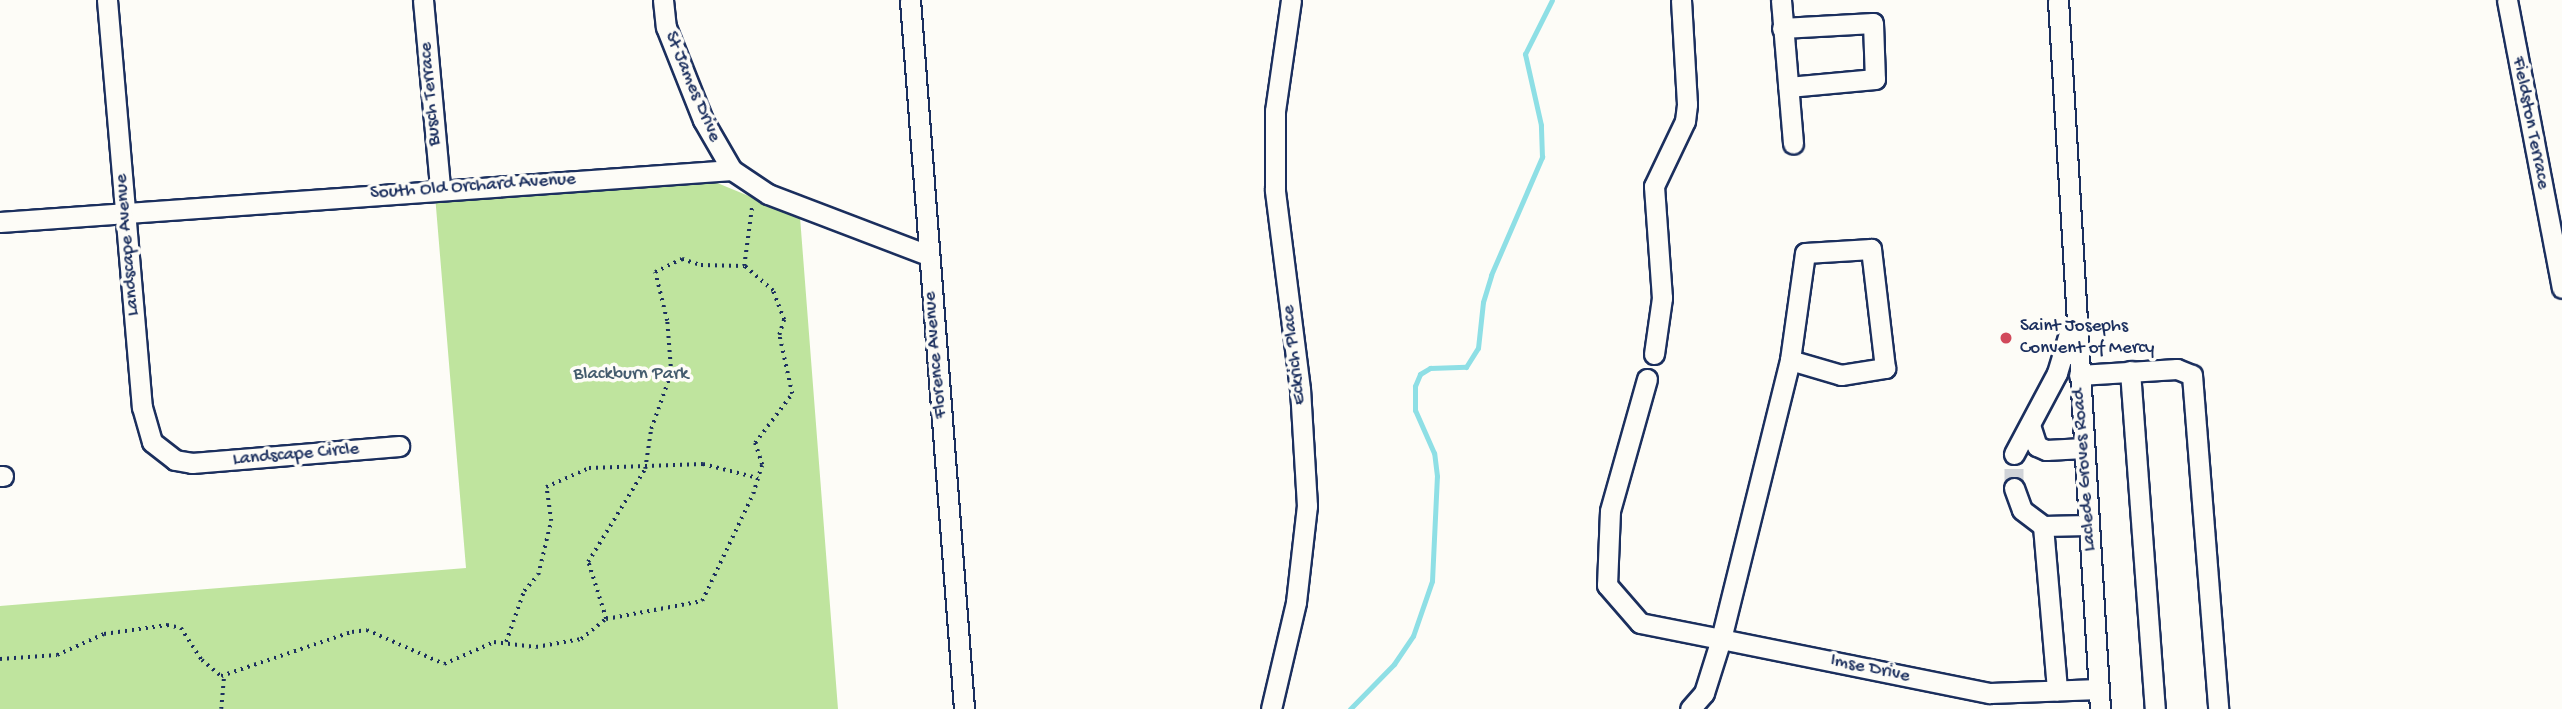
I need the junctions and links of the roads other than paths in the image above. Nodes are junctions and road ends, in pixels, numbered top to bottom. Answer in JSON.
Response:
{"nodes":[{"id":1,"x":107,"y":0,"type":"edge"},
{"id":2,"x":423,"y":0,"type":"edge"},
{"id":3,"x":663,"y":0,"type":"edge"},
{"id":4,"x":910,"y":0,"type":"edge"},
{"id":5,"x":1291,"y":0,"type":"edge"},
{"id":6,"x":1681,"y":0,"type":"edge"},
{"id":7,"x":1781,"y":0,"type":"edge"},
{"id":8,"x":2058,"y":0,"type":"edge"},
{"id":9,"x":2507,"y":0,"type":"edge"},
{"id":10,"x":1783,"y":28,"type":"junction"},
{"id":11,"x":1788,"y":87,"type":"junction"},
{"id":12,"x":1793,"y":144,"type":"dead end"},
{"id":13,"x":732,"y":170,"type":"junction"},
{"id":14,"x":440,"y":188,"type":"junction"},
{"id":15,"x":125,"y":213,"type":"junction"},
{"id":16,"x":0,"y":222,"type":"edge"},
{"id":17,"x":928,"y":255,"type":"junction"},
{"id":18,"x":2562,"y":288,"type":"edge"},
{"id":19,"x":2075,"y":309,"type":"junction"},
{"id":20,"x":1654,"y":354,"type":"dead end"},
{"id":21,"x":1790,"y":360,"type":"junction"},
{"id":22,"x":2130,"y":371,"type":"junction"},
{"id":23,"x":2079,"y":374,"type":"junction"},
{"id":24,"x":1647,"y":379,"type":"dead end"},
{"id":25,"x":2030,"y":425,"type":"junction"},
{"id":26,"x":400,"y":446,"type":"dead end"},
{"id":27,"x":2084,"y":448,"type":"junction"},
{"id":28,"x":2014,"y":454,"type":"tunnel mouth"},
{"id":29,"x":192,"y":463,"type":"joint"},
{"id":30,"x":2014,"y":488,"type":"tunnel mouth"},
{"id":31,"x":2088,"y":525,"type":"junction"},
{"id":32,"x":2043,"y":526,"type":"junction"},
{"id":33,"x":1721,"y":639,"type":"junction"},
{"id":34,"x":2099,"y":689,"type":"junction"},
{"id":35,"x":2057,"y":690,"type":"junction"},
{"id":36,"x":964,"y":709,"type":"edge"},
{"id":37,"x":1271,"y":709,"type":"edge"},
{"id":38,"x":1690,"y":709,"type":"edge"},
{"id":39,"x":2100,"y":709,"type":"edge"},
{"id":40,"x":2155,"y":709,"type":"edge"},
{"id":41,"x":2218,"y":709,"type":"edge"}],
"edges":[{"from":1,"to":15,"type":"street","name":"Landscape Avenue"},
{"from":2,"to":14,"type":"street","name":"Busch Terrace"},
{"from":3,"to":13,"type":"street","name":"St James Drive"},
{"from":4,"to":17,"type":"street","name":"Florence Avenue"},
{"from":5,"to":37,"type":"street","name":"Eckrich Place"},
{"from":6,"to":20,"type":"street"},
{"from":7,"to":10,"type":"street"},
{"from":8,"to":19,"type":"street","name":"Laclede Groves Road"},
{"from":9,"to":18,"type":"street","name":"Fieldston Terrace"},
{"from":10,"to":11,"type":"street"},
{"from":10,"to":11,"type":"street"},
{"from":11,"to":12,"type":"street"},
{"from":13,"to":14,"type":"street","name":"South Old Orchard Avenue"},
{"from":13,"to":17,"type":"street"},
{"from":14,"to":15,"type":"street","name":"South Old Orchard Avenue"},
{"from":15,"to":16,"type":"street","name":"South Old Orchard Avenue"},
{"from":15,"to":29,"type":"street","name":"Landscape Avenue"},
{"from":17,"to":36,"type":"street","name":"Florence Avenue"},
{"from":19,"to":23,"type":"street","name":"Laclede Groves Road"},
{"from":19,"to":25,"type":"street"},
{"from":21,"to":21,"type":"street"},
{"from":21,"to":33,"type":"street"},
{"from":22,"to":23,"type":"street"},
{"from":22,"to":40,"type":"street"},
{"from":22,"to":41,"type":"street"},
{"from":23,"to":27,"type":"street","name":"Laclede Groves Road"},
{"from":24,"to":33,"type":"street"},
{"from":25,"to":27,"type":"street"},
{"from":25,"to":28,"type":"street"},
{"from":26,"to":29,"type":"street","name":"Landscape Circle"},
{"from":27,"to":31,"type":"street","name":"Laclede Groves Road"},
{"from":30,"to":32,"type":"street"},
{"from":31,"to":32,"type":"street"},
{"from":31,"to":34,"type":"street","name":"Laclede Groves Road"},
{"from":32,"to":35,"type":"street"},
{"from":33,"to":35,"type":"street","name":"Imse Drive"},
{"from":33,"to":38,"type":"street"},
{"from":34,"to":35,"type":"street","name":"Imse Drive"},
{"from":34,"to":39,"type":"street","name":"Laclede Groves Road"}]}
